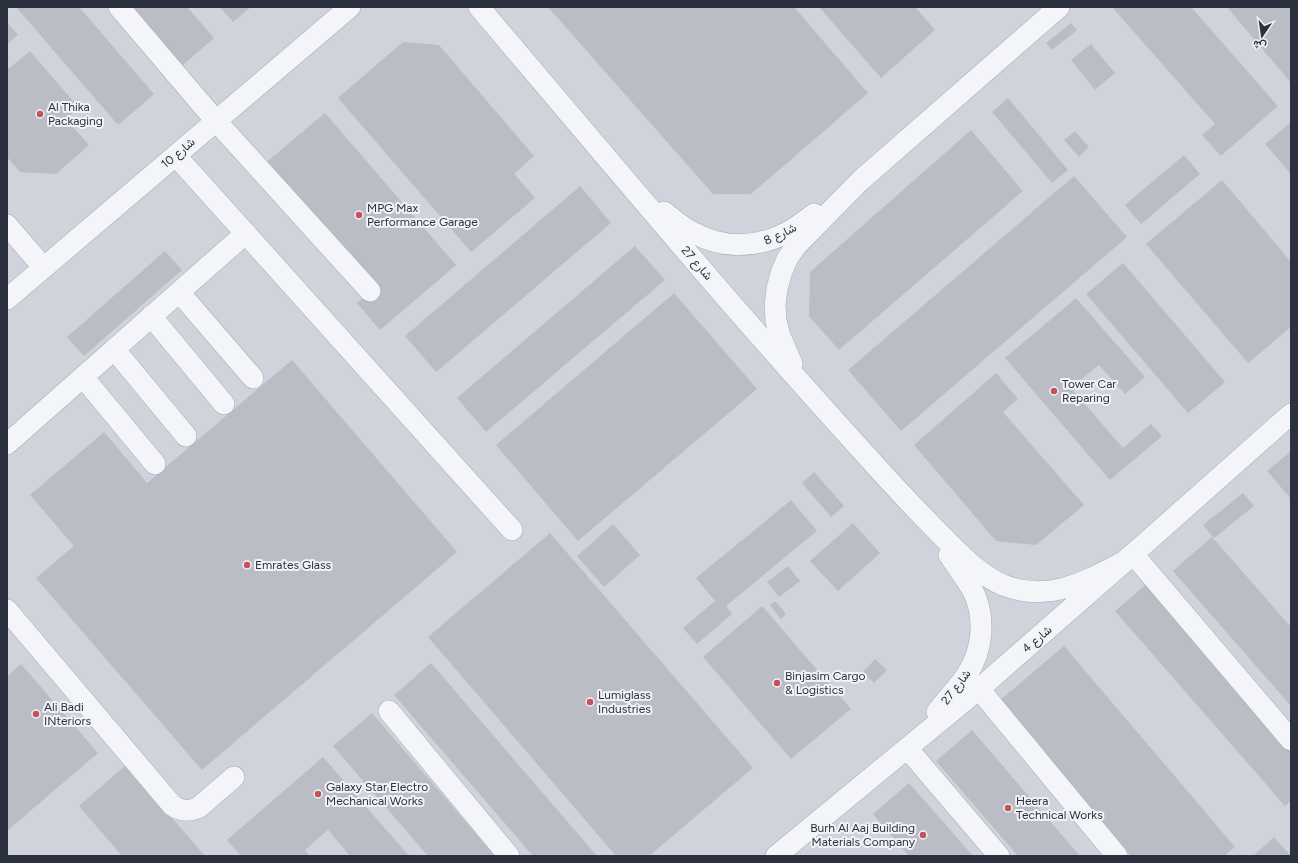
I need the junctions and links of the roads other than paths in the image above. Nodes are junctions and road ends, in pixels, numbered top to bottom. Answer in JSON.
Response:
{"nodes":[{"id":1,"x":119,"y":7,"type":"edge"},
{"id":2,"x":350,"y":7,"type":"edge"},
{"id":3,"x":479,"y":7,"type":"edge"},
{"id":4,"x":1059,"y":7,"type":"edge"},
{"id":5,"x":216,"y":121,"type":"junction"},
{"id":6,"x":176,"y":156,"type":"junction"},
{"id":7,"x":862,"y":180,"type":"junction"},
{"id":8,"x":630,"y":186,"type":"junction"},
{"id":9,"x":7,"y":225,"type":"edge"},
{"id":10,"x":246,"y":233,"type":"junction"},
{"id":11,"x":43,"y":267,"type":"junction"},
{"id":12,"x":370,"y":291,"type":"dead end"},
{"id":13,"x":179,"y":292,"type":"junction"},
{"id":14,"x":7,"y":299,"type":"edge"},
{"id":15,"x":151,"y":316,"type":"junction"},
{"id":16,"x":114,"y":349,"type":"junction"},
{"id":17,"x":83,"y":377,"type":"junction"},
{"id":18,"x":253,"y":378,"type":"dead end"},
{"id":19,"x":801,"y":384,"type":"junction"},
{"id":20,"x":224,"y":404,"type":"dead end"},
{"id":21,"x":1291,"y":414,"type":"edge"},
{"id":22,"x":186,"y":436,"type":"dead end"},
{"id":23,"x":7,"y":444,"type":"edge"},
{"id":24,"x":155,"y":464,"type":"dead end"},
{"id":25,"x":920,"y":514,"type":"junction"},
{"id":26,"x":512,"y":530,"type":"dead end"},
{"id":27,"x":1129,"y":558,"type":"junction"},
{"id":28,"x":7,"y":610,"type":"edge"},
{"id":29,"x":979,"y":689,"type":"junction"},
{"id":30,"x":389,"y":710,"type":"dead end"},
{"id":31,"x":1291,"y":740,"type":"edge"},
{"id":32,"x":907,"y":748,"type":"junction"},
{"id":33,"x":234,"y":777,"type":"dead end"},
{"id":34,"x":509,"y":856,"type":"edge"},
{"id":35,"x":776,"y":856,"type":"edge"},
{"id":36,"x":999,"y":856,"type":"edge"},
{"id":37,"x":1117,"y":856,"type":"edge"}],
"edges":[{"from":1,"to":5,"type":"street"},
{"from":2,"to":5,"type":"street","name":"شارع 10"},
{"from":3,"to":8,"type":"street","name":"شارع 27"},
{"from":4,"to":7,"type":"street","name":"شارع 8"},
{"from":5,"to":6,"type":"street","name":"شارع 10"},
{"from":5,"to":12,"type":"street"},
{"from":6,"to":10,"type":"street"},
{"from":6,"to":11,"type":"street","name":"شارع 10"},
{"from":7,"to":8,"type":"street","name":"شارع 8"},
{"from":7,"to":19,"type":"street","name":"شارع 8"},
{"from":8,"to":19,"type":"street","name":"شارع 27"},
{"from":9,"to":11,"type":"street"},
{"from":10,"to":13,"type":"street"},
{"from":10,"to":26,"type":"street"},
{"from":11,"to":14,"type":"street","name":"شارع 10"},
{"from":13,"to":15,"type":"street"},
{"from":13,"to":18,"type":"street"},
{"from":15,"to":16,"type":"street"},
{"from":15,"to":20,"type":"street"},
{"from":16,"to":17,"type":"street"},
{"from":16,"to":22,"type":"street"},
{"from":17,"to":23,"type":"street"},
{"from":17,"to":24,"type":"street"},
{"from":19,"to":25,"type":"street","name":"شارع 27"},
{"from":21,"to":27,"type":"street","name":"شارع 4"},
{"from":25,"to":27,"type":"street","name":"شارع 27"},
{"from":25,"to":32,"type":"street","name":"شارع 27"},
{"from":27,"to":29,"type":"street","name":"شارع 4"},
{"from":27,"to":31,"type":"street"},
{"from":28,"to":33,"type":"street"},
{"from":29,"to":32,"type":"street","name":"شارع 4"},
{"from":29,"to":37,"type":"street"},
{"from":30,"to":34,"type":"street"},
{"from":32,"to":35,"type":"street","name":"شارع 4"},
{"from":32,"to":36,"type":"street"}]}
